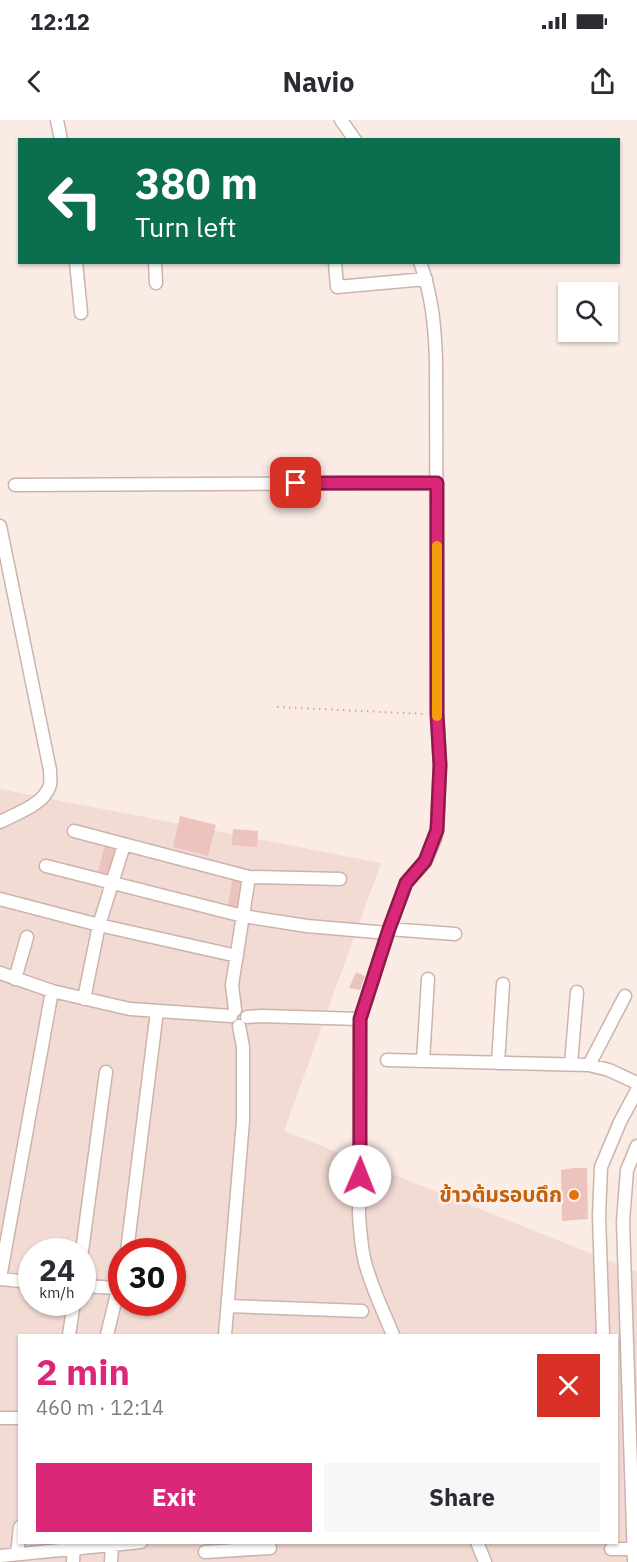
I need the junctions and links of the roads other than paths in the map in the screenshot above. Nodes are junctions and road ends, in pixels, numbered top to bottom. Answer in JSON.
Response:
{"nodes":[{"id":1,"x":57,"y":120,"type":"edge"},
{"id":2,"x":341,"y":120,"type":"edge"},
{"id":3,"x":61,"y":138,"type":"edge"},
{"id":4,"x":354,"y":138,"type":"edge"},
{"id":5,"x":76,"y":264,"type":"edge"},
{"id":6,"x":155,"y":264,"type":"edge"},
{"id":7,"x":335,"y":264,"type":"edge"},
{"id":8,"x":421,"y":264,"type":"edge"},
{"id":9,"x":426,"y":279,"type":"junction"},
{"id":10,"x":156,"y":283,"type":"dead end"},
{"id":11,"x":81,"y":313,"type":"dead end"},
{"id":12,"x":437,"y":483,"type":"junction"},
{"id":13,"x":15,"y":485,"type":"dead end"},
{"id":14,"x":0,"y":526,"type":"edge"},
{"id":15,"x":0,"y":822,"type":"edge"},
{"id":16,"x":74,"y":831,"type":"dead end"},
{"id":17,"x":124,"y":845,"type":"junction"},
{"id":18,"x":46,"y":866,"type":"dead end"},
{"id":19,"x":249,"y":876,"type":"junction"},
{"id":20,"x":340,"y":879,"type":"dead end"},
{"id":21,"x":111,"y":882,"type":"junction"},
{"id":22,"x":0,"y":899,"type":"edge"},
{"id":23,"x":243,"y":916,"type":"junction"},
{"id":24,"x":99,"y":925,"type":"junction"},
{"id":25,"x":388,"y":931,"type":"junction"},
{"id":26,"x":455,"y":934,"type":"dead end"},
{"id":27,"x":27,"y":937,"type":"dead end"},
{"id":28,"x":237,"y":957,"type":"junction"},
{"id":29,"x":0,"y":973,"type":"edge"},
{"id":30,"x":15,"y":979,"type":"junction"},
{"id":31,"x":428,"y":979,"type":"dead end"},
{"id":32,"x":503,"y":984,"type":"dead end"},
{"id":33,"x":52,"y":990,"type":"junction"},
{"id":34,"x":577,"y":992,"type":"dead end"},
{"id":35,"x":625,"y":996,"type":"dead end"},
{"id":36,"x":84,"y":999,"type":"junction"},
{"id":37,"x":157,"y":1011,"type":"junction"},
{"id":38,"x":233,"y":1013,"type":"junction"},
{"id":39,"x":360,"y":1019,"type":"junction"},
{"id":40,"x":243,"y":1021,"type":"junction"},
{"id":41,"x":387,"y":1060,"type":"dead end"},
{"id":42,"x":423,"y":1061,"type":"junction"},
{"id":43,"x":498,"y":1063,"type":"junction"},
{"id":44,"x":571,"y":1064,"type":"junction"},
{"id":45,"x":589,"y":1065,"type":"junction"},
{"id":46,"x":106,"y":1072,"type":"dead end"},
{"id":47,"x":637,"y":1083,"type":"edge"},
{"id":48,"x":637,"y":1090,"type":"edge"},
{"id":49,"x":637,"y":1146,"type":"edge"},
{"id":50,"x":84,"y":1238,"type":"edge"},
{"id":51,"x":129,"y":1238,"type":"edge"},
{"id":52,"x":0,"y":1279,"type":"edge"},
{"id":53,"x":18,"y":1281,"type":"edge"},
{"id":54,"x":228,"y":1306,"type":"junction"},
{"id":55,"x":362,"y":1311,"type":"dead end"},
{"id":56,"x":72,"y":1316,"type":"edge"},
{"id":57,"x":111,"y":1316,"type":"edge"},
{"id":58,"x":69,"y":1334,"type":"edge"},
{"id":59,"x":107,"y":1334,"type":"edge"},
{"id":60,"x":225,"y":1334,"type":"edge"},
{"id":61,"x":393,"y":1334,"type":"edge"},
{"id":62,"x":603,"y":1334,"type":"edge"},
{"id":63,"x":0,"y":1418,"type":"edge"},
{"id":64,"x":18,"y":1418,"type":"edge"},
{"id":65,"x":634,"y":1464,"type":"edge"},
{"id":66,"x":18,"y":1544,"type":"edge"},
{"id":67,"x":122,"y":1544,"type":"edge"},
{"id":68,"x":478,"y":1544,"type":"edge"},
{"id":69,"x":74,"y":1545,"type":"edge"},
{"id":70,"x":112,"y":1545,"type":"junction"},
{"id":71,"x":611,"y":1545,"type":"edge"},
{"id":72,"x":270,"y":1548,"type":"dead end"},
{"id":73,"x":634,"y":1549,"type":"junction"},
{"id":74,"x":204,"y":1552,"type":"edge"},
{"id":75,"x":17,"y":1554,"type":"junction"},
{"id":76,"x":0,"y":1556,"type":"edge"},
{"id":77,"x":73,"y":1562,"type":"edge"},
{"id":78,"x":111,"y":1562,"type":"edge"},
{"id":79,"x":485,"y":1562,"type":"edge"},
{"id":80,"x":612,"y":1562,"type":"edge"},
{"id":81,"x":634,"y":1562,"type":"edge"}],
"edges":[{"from":1,"to":3,"type":"street"},
{"from":2,"to":4,"type":"street"},
{"from":5,"to":11,"type":"street"},
{"from":6,"to":10,"type":"street"},
{"from":7,"to":9,"type":"street"},
{"from":8,"to":9,"type":"street"},
{"from":9,"to":12,"type":"street"},
{"from":12,"to":13,"type":"street"},
{"from":12,"to":25,"type":"street"},
{"from":14,"to":15,"type":"street"},
{"from":16,"to":17,"type":"street"},
{"from":17,"to":19,"type":"street"},
{"from":17,"to":21,"type":"street"},
{"from":18,"to":21,"type":"street"},
{"from":19,"to":20,"type":"street"},
{"from":19,"to":23,"type":"street"},
{"from":21,"to":23,"type":"street"},
{"from":21,"to":24,"type":"street"},
{"from":22,"to":24,"type":"street"},
{"from":23,"to":25,"type":"street"},
{"from":23,"to":28,"type":"street"},
{"from":24,"to":28,"type":"street"},
{"from":24,"to":36,"type":"street"},
{"from":25,"to":26,"type":"street"},
{"from":25,"to":39,"type":"street"},
{"from":27,"to":30,"type":"street"},
{"from":28,"to":38,"type":"street"},
{"from":29,"to":30,"type":"street"},
{"from":30,"to":33,"type":"street"},
{"from":31,"to":42,"type":"street"},
{"from":32,"to":43,"type":"street"},
{"from":33,"to":36,"type":"street"},
{"from":33,"to":52,"type":"street"},
{"from":34,"to":44,"type":"street"},
{"from":35,"to":45,"type":"street"},
{"from":36,"to":37,"type":"street"},
{"from":37,"to":38,"type":"street"},
{"from":37,"to":51,"type":"street"},
{"from":38,"to":40,"type":"street"},
{"from":39,"to":40,"type":"street"},
{"from":39,"to":61,"type":"street"},
{"from":40,"to":54,"type":"street"},
{"from":41,"to":42,"type":"street"},
{"from":42,"to":43,"type":"street"},
{"from":43,"to":44,"type":"street"},
{"from":44,"to":45,"type":"street"},
{"from":45,"to":47,"type":"street"},
{"from":46,"to":50,"type":"street"},
{"from":48,"to":62,"type":"street"},
{"from":49,"to":65,"type":"street"},
{"from":52,"to":53,"type":"street"},
{"from":54,"to":55,"type":"street"},
{"from":54,"to":60,"type":"street"},
{"from":56,"to":58,"type":"street"},
{"from":57,"to":59,"type":"street"},
{"from":63,"to":64,"type":"street"},
{"from":65,"to":73,"type":"street"},
{"from":66,"to":75,"type":"street"},
{"from":67,"to":70,"type":"street"},
{"from":68,"to":79,"type":"street"},
{"from":69,"to":70,"type":"street"},
{"from":69,"to":75,"type":"street"},
{"from":69,"to":77,"type":"street"},
{"from":70,"to":78,"type":"street"},
{"from":71,"to":73,"type":"street"},
{"from":71,"to":80,"type":"street"},
{"from":72,"to":74,"type":"street"},
{"from":73,"to":81,"type":"street"},
{"from":75,"to":76,"type":"street"}]}
